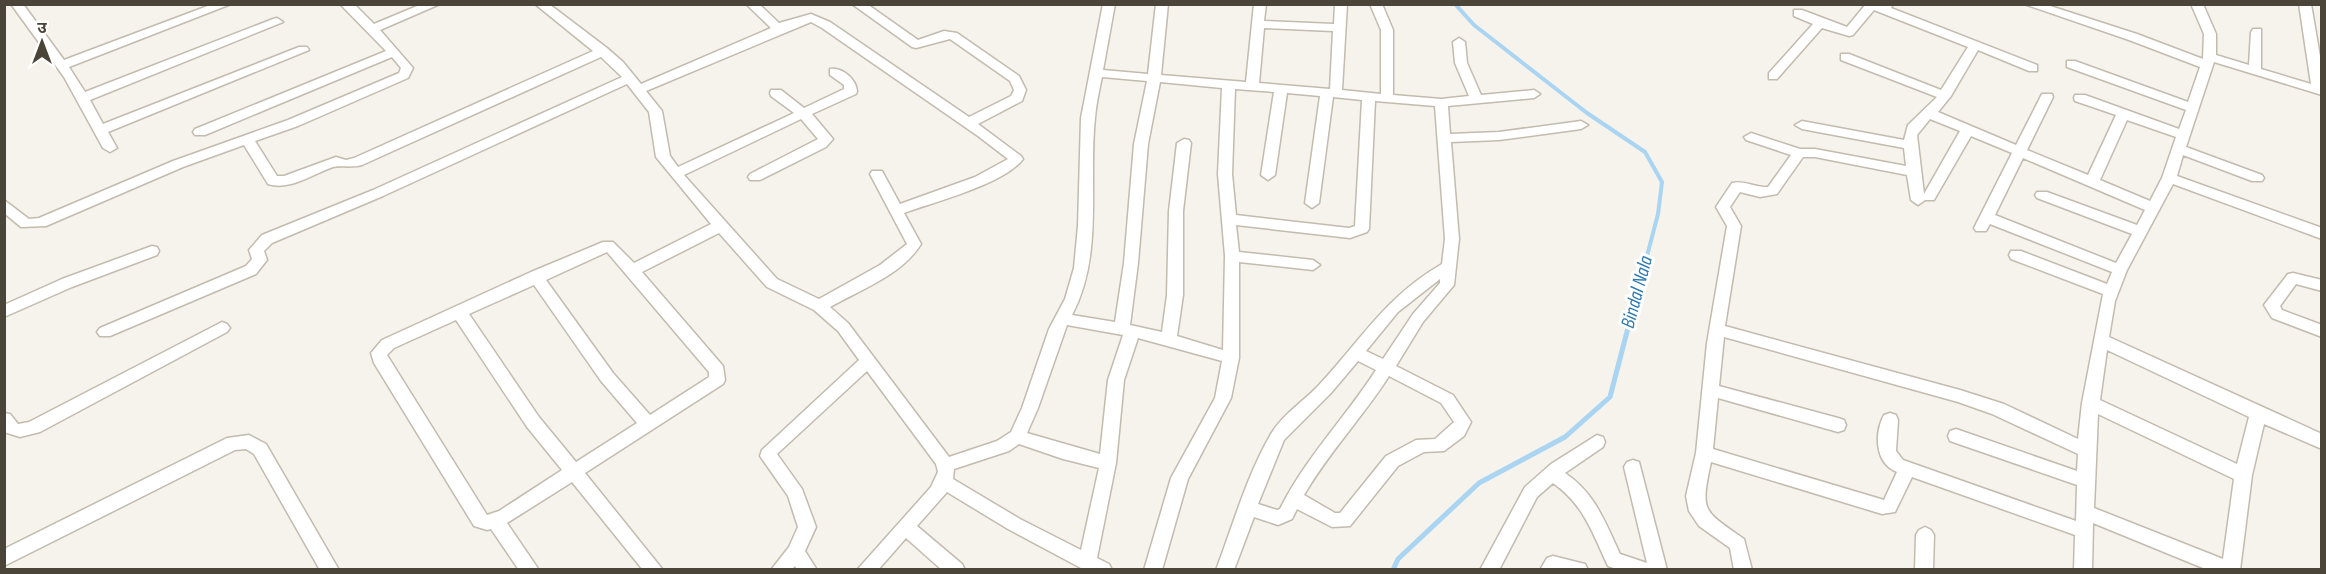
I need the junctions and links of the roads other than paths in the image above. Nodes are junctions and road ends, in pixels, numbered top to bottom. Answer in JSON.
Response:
{"nodes":[{"id":1,"x":17,"y":4,"type":"edge"},
{"id":2,"x":225,"y":4,"type":"edge"},
{"id":3,"x":346,"y":4,"type":"edge"},
{"id":4,"x":434,"y":4,"type":"edge"},
{"id":5,"x":541,"y":4,"type":"edge"},
{"id":6,"x":752,"y":4,"type":"edge"},
{"id":7,"x":858,"y":4,"type":"edge"},
{"id":8,"x":1109,"y":4,"type":"edge"},
{"id":9,"x":1162,"y":4,"type":"edge"},
{"id":10,"x":1260,"y":4,"type":"edge"},
{"id":11,"x":1341,"y":4,"type":"edge"},
{"id":12,"x":1376,"y":4,"type":"edge"},
{"id":13,"x":2030,"y":4,"type":"edge"},
{"id":14,"x":2305,"y":4,"type":"edge"},
{"id":15,"x":1878,"y":6,"type":"edge"},
{"id":16,"x":2194,"y":6,"type":"edge"},
{"id":17,"x":1798,"y":13,"type":"dead end"},
{"id":18,"x":277,"y":22,"type":"dead end"},
{"id":19,"x":1820,"y":23,"type":"junction"},
{"id":20,"x":1259,"y":24,"type":"junction"},
{"id":21,"x":374,"y":28,"type":"junction"},
{"id":22,"x":782,"y":28,"type":"junction"},
{"id":23,"x":1340,"y":28,"type":"junction"},
{"id":24,"x":2257,"y":32,"type":"dead end"},
{"id":25,"x":1459,"y":42,"type":"dead end"},
{"id":26,"x":1975,"y":45,"type":"junction"},
{"id":27,"x":303,"y":50,"type":"dead end"},
{"id":28,"x":603,"y":51,"type":"junction"},
{"id":29,"x":394,"y":52,"type":"junction"},
{"id":30,"x":1845,"y":57,"type":"dead end"},
{"id":31,"x":2208,"y":61,"type":"junction"},
{"id":32,"x":2071,"y":64,"type":"dead end"},
{"id":33,"x":62,"y":65,"type":"junction"},
{"id":34,"x":2033,"y":68,"type":"dead end"},
{"id":35,"x":2254,"y":71,"type":"junction"},
{"id":36,"x":834,"y":72,"type":"dead end"},
{"id":37,"x":1097,"y":73,"type":"junction"},
{"id":38,"x":1773,"y":76,"type":"dead end"},
{"id":39,"x":1154,"y":78,"type":"junction"},
{"id":40,"x":635,"y":84,"type":"junction"},
{"id":41,"x":1229,"y":84,"type":"junction"},
{"id":42,"x":1252,"y":85,"type":"junction"},
{"id":43,"x":1281,"y":88,"type":"junction"},
{"id":44,"x":2320,"y":91,"type":"edge"},
{"id":45,"x":1331,"y":92,"type":"junction"},
{"id":46,"x":776,"y":93,"type":"dead end"},
{"id":47,"x":1534,"y":94,"type":"dead end"},
{"id":48,"x":1945,"y":96,"type":"junction"},
{"id":49,"x":1369,"y":97,"type":"junction"},
{"id":50,"x":2047,"y":97,"type":"dead end"},
{"id":51,"x":82,"y":98,"type":"junction"},
{"id":52,"x":2080,"y":98,"type":"dead end"},
{"id":53,"x":1387,"y":100,"type":"junction"},
{"id":54,"x":1477,"y":101,"type":"junction"},
{"id":55,"x":1441,"y":103,"type":"junction"},
{"id":56,"x":2194,"y":108,"type":"junction"},
{"id":57,"x":804,"y":114,"type":"junction"},
{"id":58,"x":1930,"y":114,"type":"junction"},
{"id":59,"x":2123,"y":114,"type":"junction"},
{"id":60,"x":969,"y":123,"type":"junction"},
{"id":61,"x":1581,"y":125,"type":"dead end"},
{"id":62,"x":1802,"y":125,"type":"dead end"},
{"id":63,"x":1968,"y":129,"type":"junction"},
{"id":64,"x":100,"y":130,"type":"junction"},
{"id":65,"x":200,"y":132,"type":"dead end"},
{"id":66,"x":1751,"y":137,"type":"dead end"},
{"id":67,"x":1445,"y":138,"type":"junction"},
{"id":68,"x":248,"y":141,"type":"junction"},
{"id":69,"x":2182,"y":142,"type":"junction"},
{"id":70,"x":1184,"y":143,"type":"dead end"},
{"id":71,"x":1910,"y":145,"type":"junction"},
{"id":72,"x":110,"y":148,"type":"dead end"},
{"id":73,"x":2021,"y":151,"type":"junction"},
{"id":74,"x":1799,"y":153,"type":"junction"},
{"id":75,"x":1913,"y":172,"type":"junction"},
{"id":76,"x":676,"y":173,"type":"junction"},
{"id":77,"x":877,"y":174,"type":"dead end"},
{"id":78,"x":1269,"y":175,"type":"dead end"},
{"id":79,"x":755,"y":177,"type":"dead end"},
{"id":80,"x":2169,"y":178,"type":"junction"},
{"id":81,"x":2257,"y":178,"type":"dead end"},
{"id":82,"x":2092,"y":182,"type":"junction"},
{"id":83,"x":2042,"y":195,"type":"dead end"},
{"id":84,"x":1312,"y":203,"type":"dead end"},
{"id":85,"x":4,"y":205,"type":"edge"},
{"id":86,"x":2152,"y":207,"type":"junction"},
{"id":87,"x":897,"y":210,"type":"junction"},
{"id":88,"x":1229,"y":219,"type":"junction"},
{"id":89,"x":720,"y":226,"type":"junction"},
{"id":90,"x":2140,"y":232,"type":"junction"},
{"id":91,"x":2322,"y":234,"type":"edge"},
{"id":92,"x":152,"y":251,"type":"dead end"},
{"id":93,"x":2016,"y":255,"type":"dead end"},
{"id":94,"x":1232,"y":256,"type":"junction"},
{"id":95,"x":1313,"y":265,"type":"dead end"},
{"id":96,"x":1450,"y":266,"type":"junction"},
{"id":97,"x":2120,"y":270,"type":"junction"},
{"id":98,"x":631,"y":271,"type":"junction"},
{"id":99,"x":536,"y":276,"type":"junction"},
{"id":100,"x":2322,"y":286,"type":"edge"},
{"id":101,"x":2111,"y":291,"type":"junction"},
{"id":102,"x":819,"y":306,"type":"junction"},
{"id":103,"x":4,"y":312,"type":"edge"},
{"id":104,"x":459,"y":312,"type":"junction"},
{"id":105,"x":1064,"y":319,"type":"junction"},
{"id":106,"x":222,"y":328,"type":"dead end"},
{"id":107,"x":1127,"y":330,"type":"junction"},
{"id":108,"x":1719,"y":330,"type":"junction"},
{"id":109,"x":2322,"y":331,"type":"edge"},
{"id":110,"x":105,"y":332,"type":"dead end"},
{"id":111,"x":1169,"y":339,"type":"junction"},
{"id":112,"x":2103,"y":341,"type":"junction"},
{"id":113,"x":1357,"y":353,"type":"junction"},
{"id":114,"x":1231,"y":358,"type":"junction"},
{"id":115,"x":868,"y":361,"type":"junction"},
{"id":116,"x":1386,"y":367,"type":"junction"},
{"id":117,"x":1710,"y":390,"type":"junction"},
{"id":118,"x":2090,"y":403,"type":"junction"},
{"id":119,"x":2258,"y":414,"type":"junction"},
{"id":120,"x":4,"y":419,"type":"edge"},
{"id":121,"x":1890,"y":420,"type":"dead end"},
{"id":122,"x":648,"y":424,"type":"junction"},
{"id":123,"x":1838,"y":425,"type":"dead end"},
{"id":124,"x":1017,"y":436,"type":"junction"},
{"id":125,"x":1956,"y":436,"type":"dead end"},
{"id":126,"x":1597,"y":442,"type":"dead end"},
{"id":127,"x":2322,"y":442,"type":"edge"},
{"id":128,"x":2086,"y":450,"type":"junction"},
{"id":129,"x":1704,"y":453,"type":"junction"},
{"id":130,"x":1108,"y":463,"type":"junction"},
{"id":131,"x":1633,"y":467,"type":"dead end"},
{"id":132,"x":574,"y":470,"type":"junction"},
{"id":133,"x":1907,"y":470,"type":"junction"},
{"id":134,"x":1552,"y":473,"type":"junction"},
{"id":135,"x":945,"y":474,"type":"junction"},
{"id":136,"x":2243,"y":475,"type":"junction"},
{"id":137,"x":2086,"y":480,"type":"junction"},
{"id":138,"x":1294,"y":498,"type":"junction"},
{"id":139,"x":1249,"y":508,"type":"junction"},
{"id":140,"x":2084,"y":512,"type":"junction"},
{"id":141,"x":495,"y":521,"type":"junction"},
{"id":142,"x":907,"y":528,"type":"junction"},
{"id":143,"x":2084,"y":531,"type":"junction"},
{"id":144,"x":1924,"y":535,"type":"dead end"},
{"id":145,"x":795,"y":552,"type":"junction"},
{"id":146,"x":4,"y":558,"type":"edge"},
{"id":147,"x":1087,"y":562,"type":"junction"},
{"id":148,"x":2086,"y":568,"type":"edge"},
{"id":149,"x":652,"y":569,"type":"edge"},
{"id":150,"x":330,"y":570,"type":"edge"},
{"id":151,"x":530,"y":570,"type":"edge"},
{"id":152,"x":780,"y":570,"type":"edge"},
{"id":153,"x":808,"y":570,"type":"edge"},
{"id":154,"x":866,"y":570,"type":"edge"},
{"id":155,"x":956,"y":570,"type":"edge"},
{"id":156,"x":1103,"y":570,"type":"edge"},
{"id":157,"x":1153,"y":570,"type":"edge"},
{"id":158,"x":1225,"y":570,"type":"edge"},
{"id":159,"x":1489,"y":570,"type":"edge"},
{"id":160,"x":1549,"y":570,"type":"edge"},
{"id":161,"x":1579,"y":570,"type":"edge"},
{"id":162,"x":1644,"y":570,"type":"edge"},
{"id":163,"x":1658,"y":570,"type":"edge"},
{"id":164,"x":1743,"y":570,"type":"edge"},
{"id":165,"x":1924,"y":570,"type":"edge"},
{"id":166,"x":2230,"y":570,"type":"edge"}],
"edges":[{"from":1,"to":33,"type":"street"},
{"from":2,"to":33,"type":"street"},
{"from":3,"to":21,"type":"street"},
{"from":4,"to":21,"type":"street"},
{"from":5,"to":28,"type":"street"},
{"from":6,"to":22,"type":"street"},
{"from":7,"to":60,"type":"street"},
{"from":8,"to":37,"type":"street"},
{"from":9,"to":39,"type":"street"},
{"from":10,"to":20,"type":"street"},
{"from":11,"to":23,"type":"street"},
{"from":12,"to":53,"type":"street"},
{"from":13,"to":31,"type":"street"},
{"from":14,"to":44,"type":"street"},
{"from":15,"to":19,"type":"street"},
{"from":15,"to":26,"type":"street"},
{"from":16,"to":31,"type":"street"},
{"from":17,"to":19,"type":"street"},
{"from":18,"to":51,"type":"street"},
{"from":19,"to":38,"type":"street"},
{"from":20,"to":23,"type":"street"},
{"from":20,"to":42,"type":"street"},
{"from":21,"to":29,"type":"street"},
{"from":22,"to":40,"type":"street"},
{"from":22,"to":60,"type":"street"},
{"from":23,"to":45,"type":"street"},
{"from":24,"to":35,"type":"street"},
{"from":25,"to":54,"type":"street"},
{"from":26,"to":34,"type":"street"},
{"from":26,"to":48,"type":"street"},
{"from":27,"to":64,"type":"street"},
{"from":28,"to":40,"type":"street"},
{"from":28,"to":68,"type":"street"},
{"from":29,"to":65,"type":"street"},
{"from":29,"to":68,"type":"street"},
{"from":30,"to":48,"type":"street"},
{"from":31,"to":35,"type":"street"},
{"from":31,"to":56,"type":"street"},
{"from":32,"to":56,"type":"street"},
{"from":33,"to":51,"type":"street"},
{"from":35,"to":44,"type":"street"},
{"from":36,"to":57,"type":"street"},
{"from":37,"to":39,"type":"street"},
{"from":37,"to":105,"type":"street"},
{"from":39,"to":41,"type":"street"},
{"from":39,"to":107,"type":"street"},
{"from":40,"to":76,"type":"street"},
{"from":40,"to":110,"type":"street"},
{"from":41,"to":42,"type":"street"},
{"from":41,"to":88,"type":"street"},
{"from":42,"to":43,"type":"street"},
{"from":43,"to":45,"type":"street"},
{"from":43,"to":78,"type":"street"},
{"from":45,"to":49,"type":"street"},
{"from":45,"to":84,"type":"street"},
{"from":46,"to":57,"type":"street"},
{"from":47,"to":54,"type":"street"},
{"from":48,"to":58,"type":"street"},
{"from":49,"to":53,"type":"street"},
{"from":49,"to":88,"type":"street"},
{"from":50,"to":73,"type":"street"},
{"from":51,"to":64,"type":"street"},
{"from":52,"to":59,"type":"street"},
{"from":53,"to":55,"type":"street"},
{"from":54,"to":55,"type":"street"},
{"from":55,"to":67,"type":"street"},
{"from":56,"to":69,"type":"street"},
{"from":57,"to":76,"type":"street"},
{"from":57,"to":79,"type":"street"},
{"from":58,"to":63,"type":"street"},
{"from":58,"to":71,"type":"street"},
{"from":59,"to":69,"type":"street"},
{"from":59,"to":82,"type":"street"},
{"from":60,"to":87,"type":"street"},
{"from":61,"to":67,"type":"street"},
{"from":62,"to":71,"type":"street"},
{"from":63,"to":73,"type":"street"},
{"from":63,"to":75,"type":"street"},
{"from":64,"to":72,"type":"street"},
{"from":66,"to":74,"type":"street"},
{"from":67,"to":96,"type":"street"},
{"from":68,"to":85,"type":"street"},
{"from":69,"to":80,"type":"street"},
{"from":69,"to":81,"type":"street"},
{"from":70,"to":111,"type":"street"},
{"from":71,"to":75,"type":"street"},
{"from":73,"to":82,"type":"street"},
{"from":73,"to":97,"type":"street"},
{"from":74,"to":75,"type":"street"},
{"from":74,"to":108,"type":"street"},
{"from":76,"to":89,"type":"street"},
{"from":77,"to":87,"type":"street"},
{"from":80,"to":86,"type":"street"},
{"from":80,"to":91,"type":"street"},
{"from":82,"to":86,"type":"street"},
{"from":83,"to":90,"type":"street"},
{"from":86,"to":90,"type":"street"},
{"from":87,"to":102,"type":"street"},
{"from":88,"to":94,"type":"street"},
{"from":89,"to":98,"type":"street"},
{"from":89,"to":102,"type":"street"},
{"from":90,"to":97,"type":"street"},
{"from":92,"to":103,"type":"street"},
{"from":93,"to":101,"type":"street"},
{"from":94,"to":95,"type":"street"},
{"from":94,"to":114,"type":"street"},
{"from":96,"to":113,"type":"street"},
{"from":96,"to":116,"type":"street"},
{"from":97,"to":101,"type":"street"},
{"from":98,"to":99,"type":"street"},
{"from":98,"to":122,"type":"street"},
{"from":99,"to":104,"type":"street"},
{"from":99,"to":122,"type":"street"},
{"from":100,"to":109,"type":"street"},
{"from":101,"to":112,"type":"street"},
{"from":102,"to":115,"type":"street"},
{"from":104,"to":132,"type":"street"},
{"from":104,"to":141,"type":"street"},
{"from":105,"to":107,"type":"street"},
{"from":105,"to":124,"type":"street"},
{"from":106,"to":120,"type":"street"},
{"from":107,"to":111,"type":"street"},
{"from":107,"to":130,"type":"street"},
{"from":108,"to":117,"type":"street"},
{"from":108,"to":128,"type":"street"},
{"from":111,"to":114,"type":"street"},
{"from":112,"to":118,"type":"street"},
{"from":112,"to":119,"type":"street"},
{"from":113,"to":116,"type":"street"},
{"from":113,"to":139,"type":"street"},
{"from":114,"to":157,"type":"street"},
{"from":115,"to":135,"type":"street"},
{"from":115,"to":145,"type":"street"},
{"from":116,"to":138,"type":"street"},
{"from":116,"to":138,"type":"street"},
{"from":117,"to":123,"type":"street"},
{"from":117,"to":129,"type":"street"},
{"from":118,"to":128,"type":"street"},
{"from":118,"to":136,"type":"street"},
{"from":119,"to":127,"type":"street"},
{"from":119,"to":136,"type":"street"},
{"from":121,"to":133,"type":"street"},
{"from":122,"to":132,"type":"street"},
{"from":124,"to":130,"type":"street"},
{"from":124,"to":135,"type":"street"},
{"from":125,"to":137,"type":"street"},
{"from":126,"to":134,"type":"street"},
{"from":128,"to":137,"type":"street"},
{"from":129,"to":133,"type":"street"},
{"from":129,"to":164,"type":"street"},
{"from":130,"to":147,"type":"street"},
{"from":131,"to":163,"type":"street"},
{"from":132,"to":141,"type":"street"},
{"from":132,"to":149,"type":"street"},
{"from":133,"to":143,"type":"street"},
{"from":134,"to":159,"type":"street"},
{"from":134,"to":162,"type":"street"},
{"from":135,"to":142,"type":"street"},
{"from":135,"to":147,"type":"street"},
{"from":136,"to":166,"type":"street"},
{"from":137,"to":140,"type":"street"},
{"from":138,"to":139,"type":"street"},
{"from":139,"to":158,"type":"street"},
{"from":140,"to":143,"type":"street"},
{"from":140,"to":166,"type":"street"},
{"from":141,"to":151,"type":"street"},
{"from":142,"to":154,"type":"street"},
{"from":142,"to":155,"type":"street"},
{"from":143,"to":148,"type":"street"},
{"from":144,"to":165,"type":"street"},
{"from":145,"to":152,"type":"street"},
{"from":145,"to":153,"type":"street"},
{"from":146,"to":150,"type":"street"},
{"from":147,"to":156,"type":"street"},
{"from":160,"to":161,"type":"street"}]}
